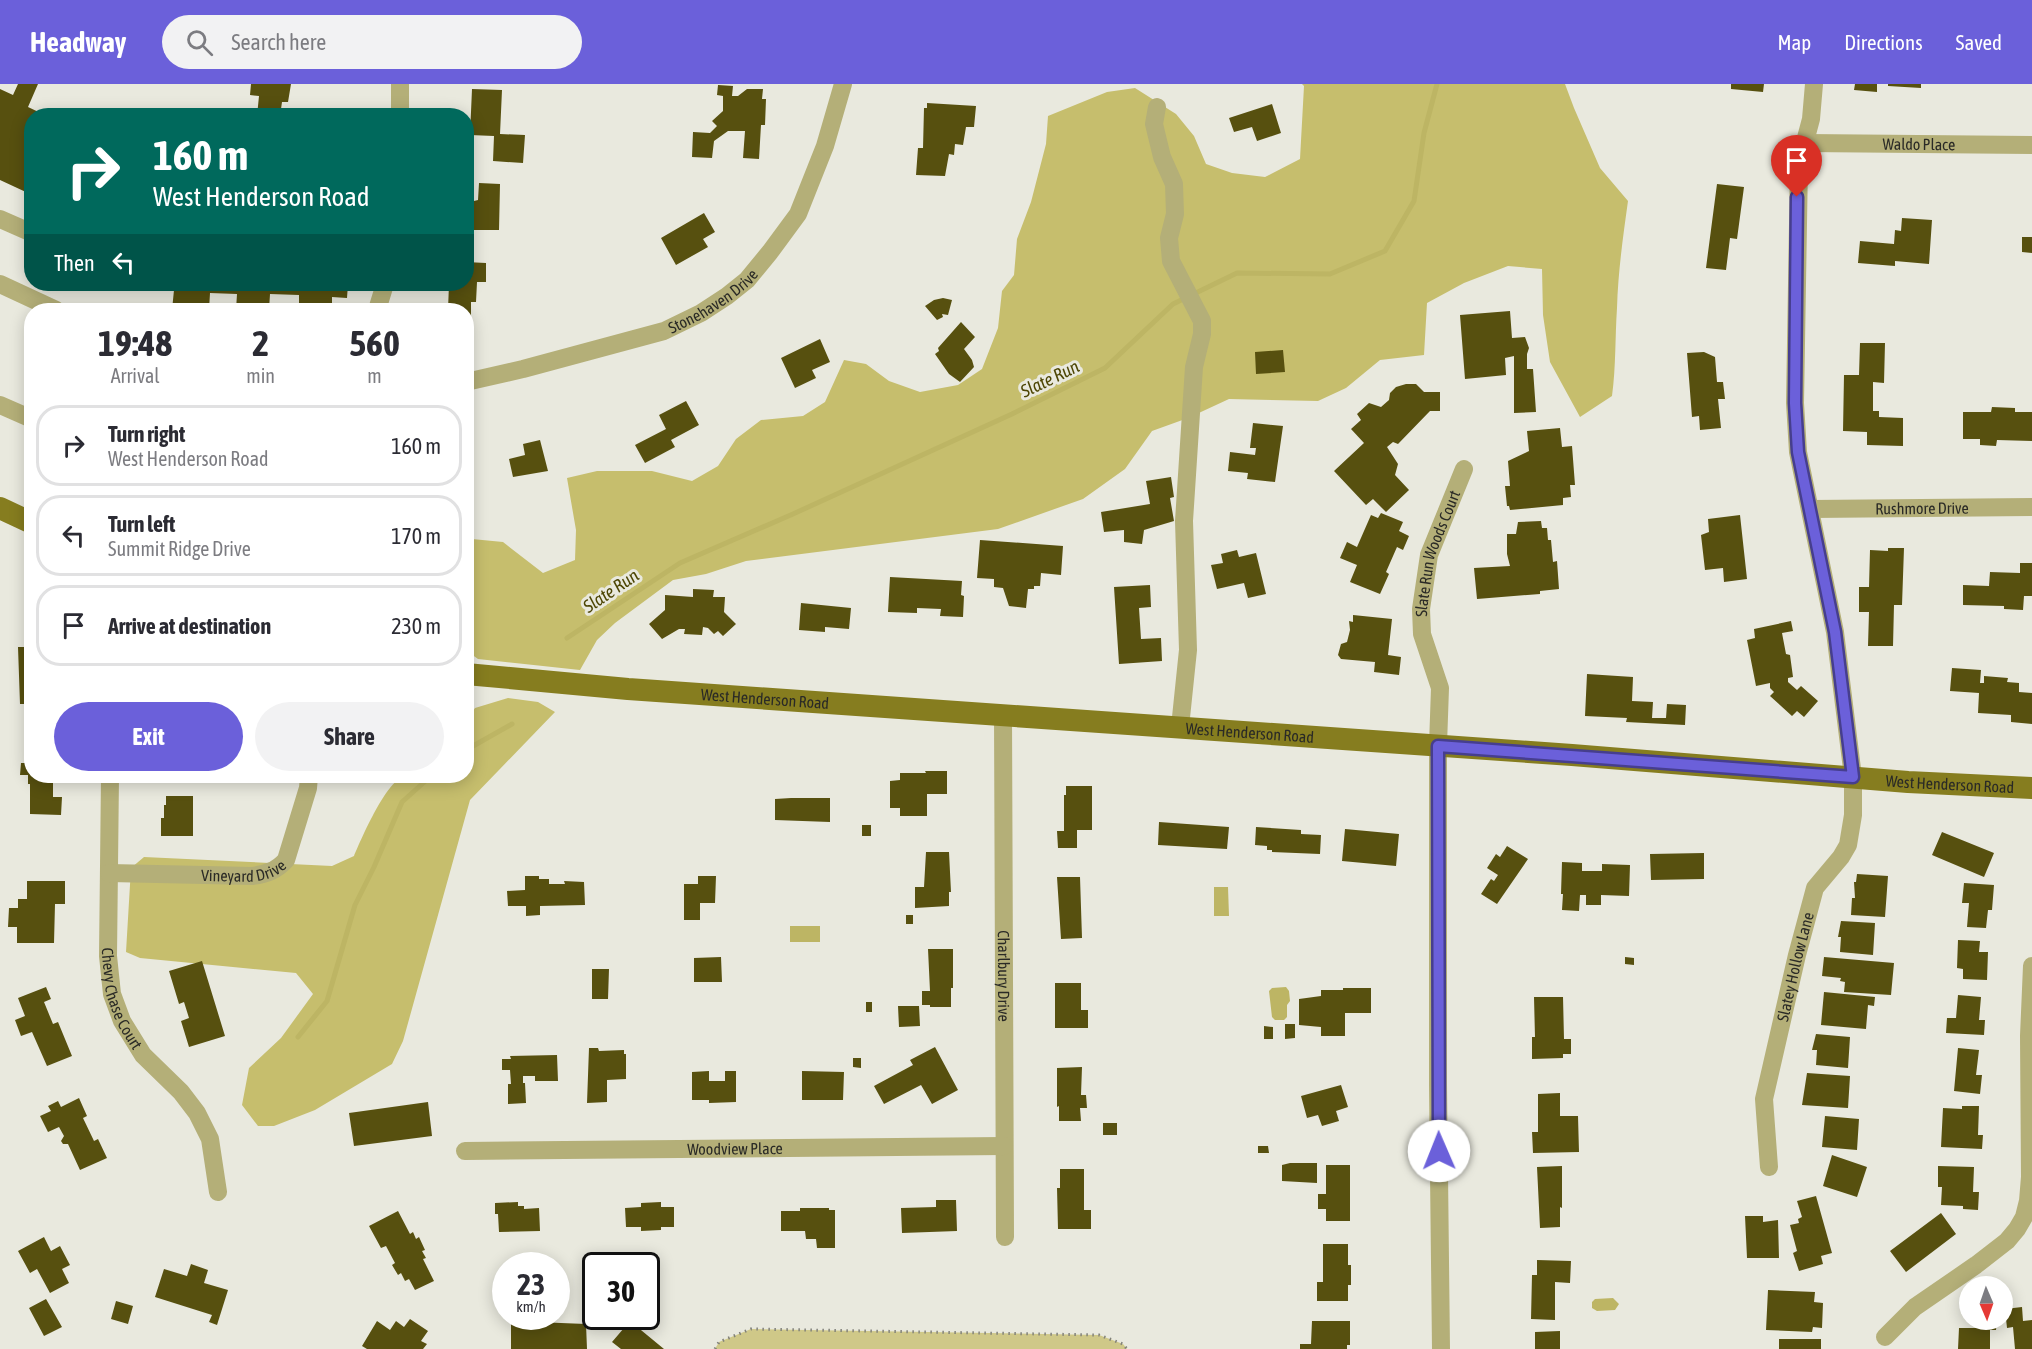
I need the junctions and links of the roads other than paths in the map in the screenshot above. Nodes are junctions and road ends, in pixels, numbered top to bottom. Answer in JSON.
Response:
{"nodes":[{"id":1,"x":400,"y":84,"type":"edge"},
{"id":2,"x":843,"y":84,"type":"edge"},
{"id":3,"x":1814,"y":84,"type":"edge"},
{"id":4,"x":1157,"y":107,"type":"dead end"},
{"id":5,"x":400,"y":108,"type":"edge"},
{"id":6,"x":1805,"y":143,"type":"junction"},
{"id":7,"x":2032,"y":145,"type":"edge"},
{"id":8,"x":0,"y":219,"type":"edge"},
{"id":9,"x":24,"y":230,"type":"edge"},
{"id":10,"x":0,"y":285,"type":"edge"},
{"id":11,"x":40,"y":303,"type":"edge"},
{"id":12,"x":474,"y":380,"type":"edge"},
{"id":13,"x":0,"y":405,"type":"edge"},
{"id":14,"x":24,"y":416,"type":"edge"},
{"id":15,"x":1464,"y":469,"type":"dead end"},
{"id":16,"x":2032,"y":507,"type":"edge"},
{"id":17,"x":0,"y":508,"type":"edge"},
{"id":18,"x":1811,"y":509,"type":"junction"},
{"id":19,"x":24,"y":519,"type":"edge"},
{"id":20,"x":474,"y":675,"type":"edge"},
{"id":21,"x":1003,"y":715,"type":"junction"},
{"id":22,"x":1180,"y":727,"type":"junction"},
{"id":23,"x":1438,"y":746,"type":"junction"},
{"id":24,"x":1853,"y":777,"type":"junction"},
{"id":25,"x":110,"y":783,"type":"edge"},
{"id":26,"x":308,"y":783,"type":"edge"},
{"id":27,"x":2032,"y":788,"type":"edge"},
{"id":28,"x":108,"y":873,"type":"junction"},
{"id":29,"x":2032,"y":966,"type":"edge"},
{"id":30,"x":1004,"y":1146,"type":"junction"},
{"id":31,"x":465,"y":1152,"type":"dead end"},
{"id":32,"x":1769,"y":1167,"type":"dead end"},
{"id":33,"x":218,"y":1192,"type":"dead end"},
{"id":34,"x":2025,"y":1233,"type":"edge"},
{"id":35,"x":1005,"y":1237,"type":"dead end"},
{"id":36,"x":1885,"y":1337,"type":"dead end"},
{"id":37,"x":1441,"y":1349,"type":"edge"}],
"edges":[{"from":1,"to":5,"type":"street"},
{"from":2,"to":12,"type":"street","name":"Stonehaven Drive"},
{"from":3,"to":6,"type":"street","name":"Slatey Hollow Lane"},
{"from":4,"to":22,"type":"street"},
{"from":6,"to":7,"type":"street","name":"Waldo Place"},
{"from":6,"to":18,"type":"street","name":"Slatey Hollow Lane"},
{"from":8,"to":9,"type":"street"},
{"from":10,"to":11,"type":"street"},
{"from":13,"to":14,"type":"street"},
{"from":15,"to":23,"type":"street","name":"Slate Run Woods Court"},
{"from":16,"to":18,"type":"street","name":"Rushmore Drive"},
{"from":17,"to":19,"type":"main road"},
{"from":18,"to":24,"type":"street","name":"Slatey Hollow Lane"},
{"from":20,"to":21,"type":"main road","name":"West Henderson Road"},
{"from":21,"to":22,"type":"main road","name":"West Henderson Road"},
{"from":21,"to":30,"type":"street","name":"Charlbury Drive"},
{"from":22,"to":23,"type":"main road","name":"West Henderson Road"},
{"from":23,"to":24,"type":"main road","name":"West Henderson Road"},
{"from":23,"to":37,"type":"street","name":"Slate Run Woods Court"},
{"from":24,"to":27,"type":"main road","name":"West Henderson Road"},
{"from":24,"to":32,"type":"street","name":"Slatey Hollow Lane"},
{"from":25,"to":28,"type":"street","name":"Chevy Chase Court"},
{"from":26,"to":28,"type":"street","name":"Vineyard Drive"},
{"from":28,"to":33,"type":"street","name":"Chevy Chase Court"},
{"from":29,"to":34,"type":"street"},
{"from":30,"to":31,"type":"street","name":"Woodview Place"},
{"from":30,"to":35,"type":"street","name":"Charlbury Drive"},
{"from":34,"to":36,"type":"street"}]}
